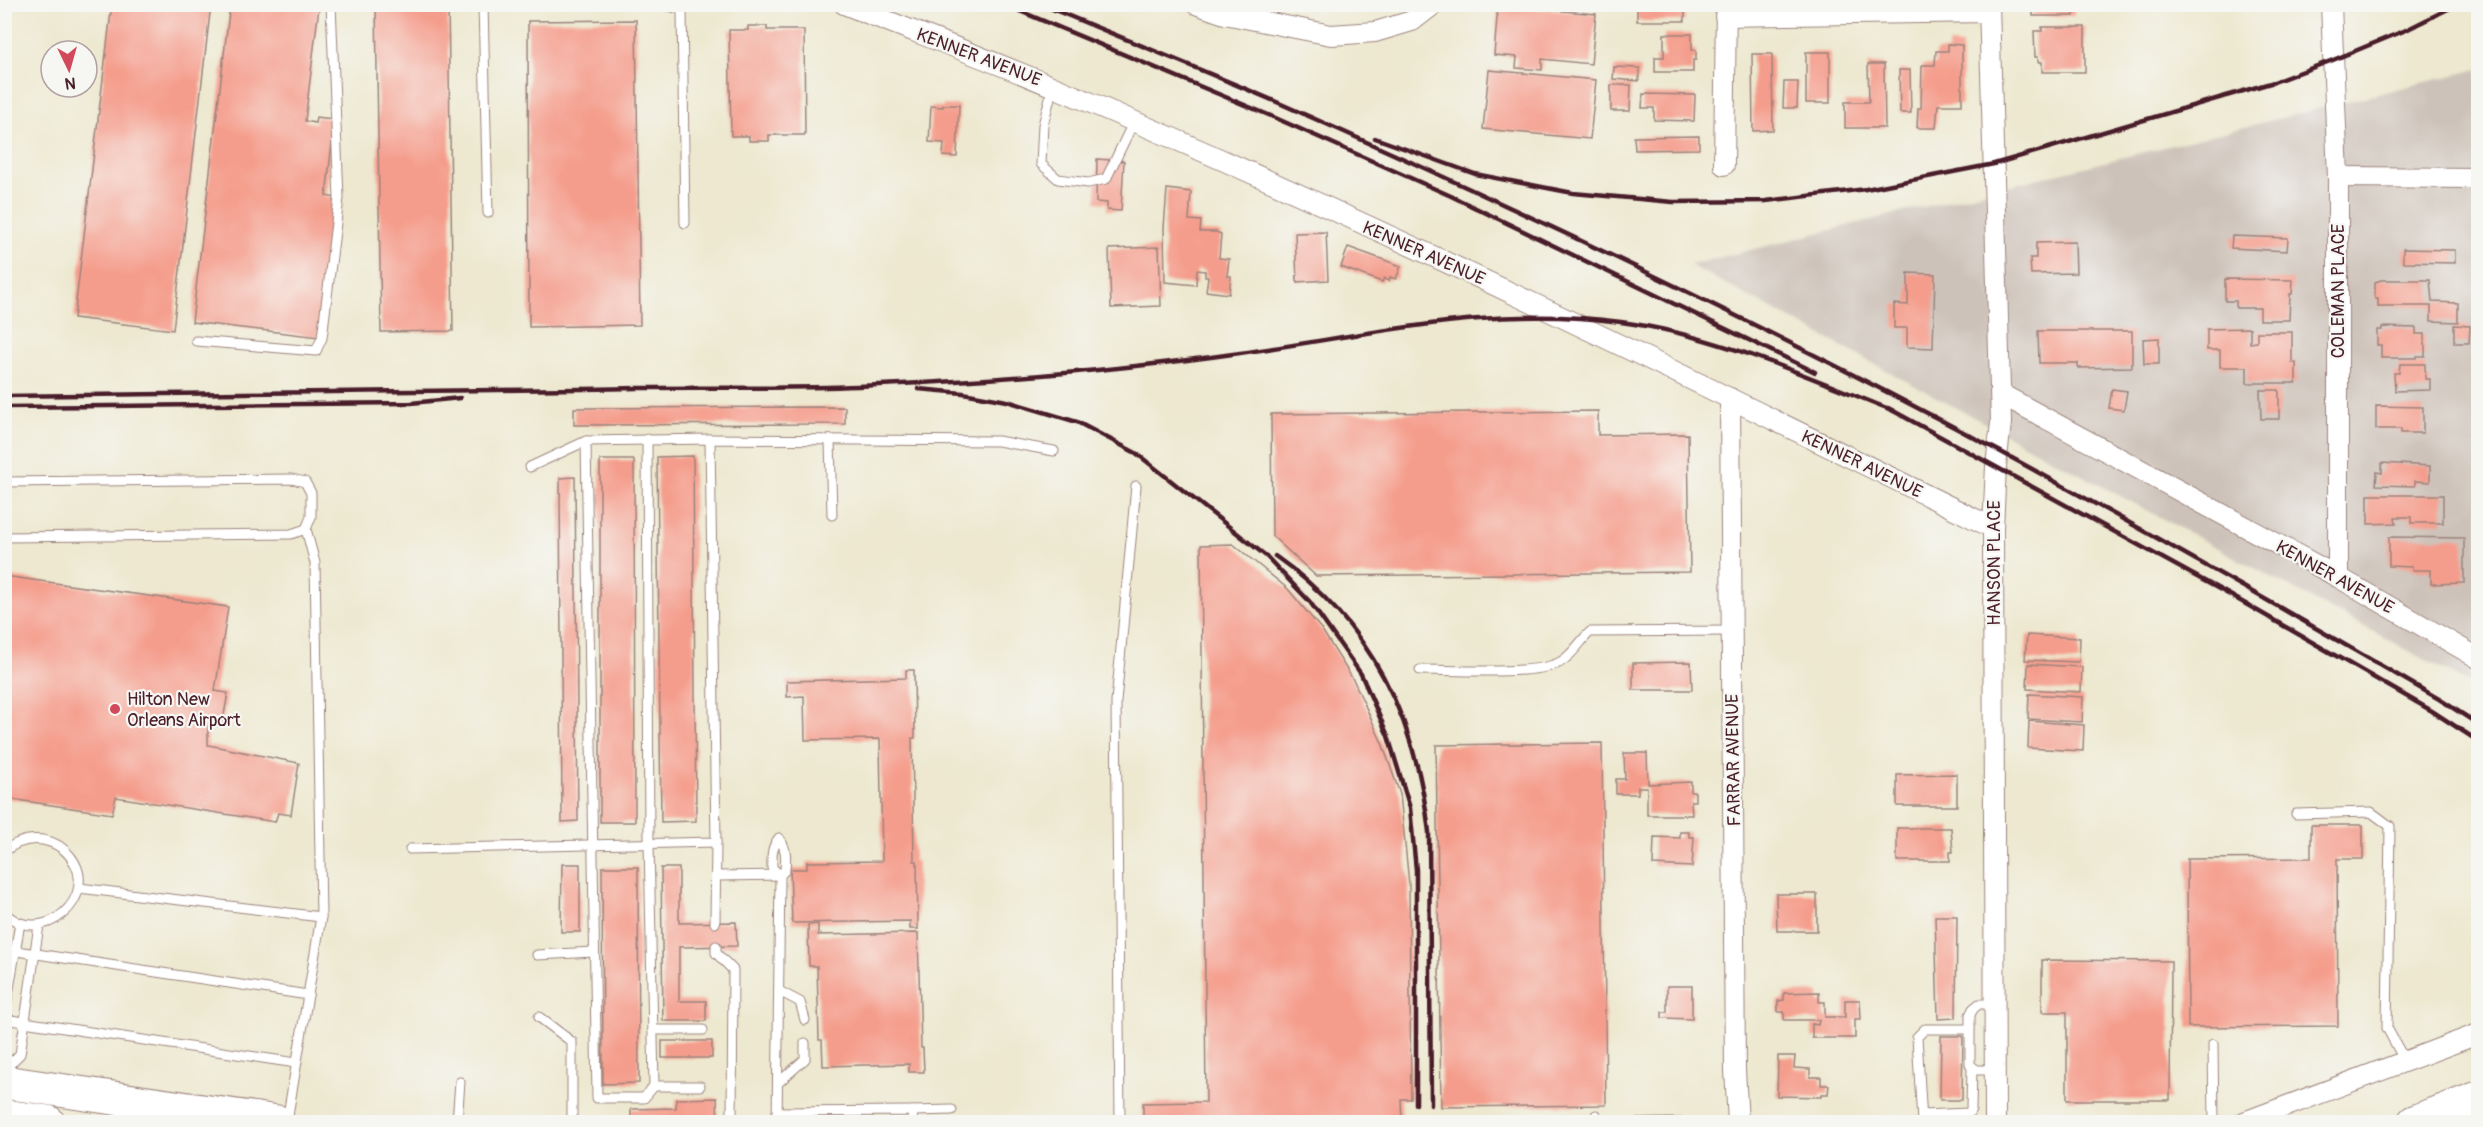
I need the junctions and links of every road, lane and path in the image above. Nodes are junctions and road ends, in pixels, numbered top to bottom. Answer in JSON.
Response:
{"nodes":[{"id":1,"x":331,"y":4,"type":"edge"},
{"id":2,"x":483,"y":4,"type":"edge"},
{"id":3,"x":663,"y":4,"type":"edge"},
{"id":4,"x":844,"y":4,"type":"edge"},
{"id":5,"x":1196,"y":4,"type":"edge"},
{"id":6,"x":1434,"y":4,"type":"edge"},
{"id":7,"x":2331,"y":4,"type":"edge"},
{"id":8,"x":683,"y":7,"type":"edge"},
{"id":9,"x":1989,"y":8,"type":"edge"},
{"id":10,"x":1725,"y":10,"type":"edge"},
{"id":11,"x":1053,"y":86,"type":"junction"},
{"id":12,"x":1134,"y":121,"type":"junction"},
{"id":13,"x":1724,"y":165,"type":"dead end"},
{"id":14,"x":2338,"y":177,"type":"junction"},
{"id":15,"x":2478,"y":178,"type":"edge"},
{"id":16,"x":488,"y":213,"type":"dead end"},
{"id":17,"x":685,"y":223,"type":"dead end"},
{"id":18,"x":196,"y":341,"type":"dead end"},
{"id":19,"x":2001,"y":394,"type":"junction"},
{"id":20,"x":1730,"y":398,"type":"junction"},
{"id":21,"x":710,"y":439,"type":"junction"},
{"id":22,"x":647,"y":440,"type":"junction"},
{"id":23,"x":830,"y":440,"type":"junction"},
{"id":24,"x":586,"y":441,"type":"junction"},
{"id":25,"x":1054,"y":451,"type":"dead end"},
{"id":26,"x":530,"y":467,"type":"dead end"},
{"id":27,"x":4,"y":482,"type":"edge"},
{"id":28,"x":1136,"y":486,"type":"dead end"},
{"id":29,"x":832,"y":515,"type":"dead end"},
{"id":30,"x":1993,"y":528,"type":"junction"},
{"id":31,"x":306,"y":529,"type":"junction"},
{"id":32,"x":4,"y":537,"type":"edge"},
{"id":33,"x":2338,"y":577,"type":"junction"},
{"id":34,"x":1731,"y":631,"type":"junction"},
{"id":35,"x":2478,"y":658,"type":"edge"},
{"id":36,"x":1420,"y":670,"type":"dead end"},
{"id":37,"x":2296,"y":813,"type":"dead end"},
{"id":38,"x":716,"y":842,"type":"junction"},
{"id":39,"x":649,"y":843,"type":"junction"},
{"id":40,"x":593,"y":844,"type":"junction"},
{"id":41,"x":410,"y":849,"type":"dead end"},
{"id":42,"x":4,"y":852,"type":"edge"},
{"id":43,"x":716,"y":876,"type":"junction"},
{"id":44,"x":79,"y":888,"type":"junction"},
{"id":45,"x":4,"y":912,"type":"edge"},
{"id":46,"x":321,"y":917,"type":"junction"},
{"id":47,"x":20,"y":923,"type":"junction"},
{"id":48,"x":716,"y":923,"type":"dead end"},
{"id":49,"x":39,"y":926,"type":"junction"},
{"id":50,"x":716,"y":946,"type":"dead end"},
{"id":51,"x":4,"y":949,"type":"edge"},
{"id":52,"x":16,"y":951,"type":"junction"},
{"id":53,"x":594,"y":952,"type":"junction"},
{"id":54,"x":34,"y":954,"type":"junction"},
{"id":55,"x":537,"y":955,"type":"dead end"},
{"id":56,"x":779,"y":991,"type":"junction"},
{"id":57,"x":308,"y":995,"type":"junction"},
{"id":58,"x":1995,"y":1004,"type":"junction"},
{"id":59,"x":538,"y":1017,"type":"dead end"},
{"id":60,"x":4,"y":1018,"type":"edge"},
{"id":61,"x":805,"y":1020,"type":"dead end"},
{"id":62,"x":24,"y":1022,"type":"junction"},
{"id":63,"x":1970,"y":1029,"type":"junction"},
{"id":64,"x":652,"y":1030,"type":"junction"},
{"id":65,"x":703,"y":1030,"type":"dead end"},
{"id":66,"x":2478,"y":1034,"type":"edge"},
{"id":67,"x":805,"y":1043,"type":"dead end"},
{"id":68,"x":2213,"y":1044,"type":"dead end"},
{"id":69,"x":2406,"y":1061,"type":"junction"},
{"id":70,"x":296,"y":1063,"type":"junction"},
{"id":71,"x":1972,"y":1068,"type":"junction"},
{"id":72,"x":1995,"y":1070,"type":"junction"},
{"id":73,"x":5,"y":1073,"type":"edge"},
{"id":74,"x":460,"y":1082,"type":"dead end"},
{"id":75,"x":778,"y":1083,"type":"junction"},
{"id":76,"x":654,"y":1086,"type":"junction"},
{"id":77,"x":700,"y":1086,"type":"dead end"},
{"id":78,"x":2478,"y":1098,"type":"edge"},
{"id":79,"x":952,"y":1110,"type":"dead end"},
{"id":80,"x":913,"y":1111,"type":"junction"},
{"id":81,"x":777,"y":1112,"type":"junction"},
{"id":82,"x":4,"y":1116,"type":"edge"},
{"id":83,"x":1922,"y":1119,"type":"edge"},
{"id":84,"x":48,"y":1122,"type":"edge"},
{"id":85,"x":278,"y":1122,"type":"edge"},
{"id":86,"x":287,"y":1122,"type":"edge"},
{"id":87,"x":456,"y":1122,"type":"edge"},
{"id":88,"x":572,"y":1122,"type":"edge"},
{"id":89,"x":732,"y":1122,"type":"edge"},
{"id":90,"x":777,"y":1122,"type":"edge"},
{"id":91,"x":912,"y":1122,"type":"edge"},
{"id":92,"x":1120,"y":1122,"type":"edge"},
{"id":93,"x":1738,"y":1122,"type":"edge"},
{"id":94,"x":1995,"y":1122,"type":"edge"},
{"id":95,"x":2214,"y":1122,"type":"edge"},
{"id":96,"x":2244,"y":1122,"type":"edge"},
{"id":97,"x":2414,"y":1122,"type":"edge"}],
"edges":[{"from":1,"to":18,"type":"lane"},
{"from":2,"to":16,"type":"lane"},
{"from":3,"to":8,"type":"lane"},
{"from":4,"to":11,"type":"street","name":"KENNER AVENUE"},
{"from":5,"to":6,"type":"street"},
{"from":7,"to":14,"type":"street","name":"COLEMAN PLACE"},
{"from":8,"to":17,"type":"lane"},
{"from":9,"to":10,"type":"street"},
{"from":9,"to":19,"type":"street","name":"HANSON PLACE"},
{"from":10,"to":13,"type":"street"},
{"from":11,"to":12,"type":"street","name":"KENNER AVENUE"},
{"from":11,"to":12,"type":"lane"},
{"from":12,"to":20,"type":"street","name":"KENNER AVENUE"},
{"from":14,"to":15,"type":"street"},
{"from":14,"to":33,"type":"street","name":"COLEMAN PLACE"},
{"from":19,"to":30,"type":"street","name":"HANSON PLACE"},
{"from":19,"to":33,"type":"street","name":"KENNER AVENUE"},
{"from":20,"to":30,"type":"street","name":"KENNER AVENUE"},
{"from":20,"to":34,"type":"street","name":"FARRAR AVENUE"},
{"from":21,"to":22,"type":"lane"},
{"from":21,"to":23,"type":"lane"},
{"from":21,"to":38,"type":"lane"},
{"from":22,"to":24,"type":"lane"},
{"from":22,"to":39,"type":"lane"},
{"from":23,"to":25,"type":"lane"},
{"from":23,"to":29,"type":"lane"},
{"from":24,"to":26,"type":"lane"},
{"from":24,"to":40,"type":"lane"},
{"from":27,"to":31,"type":"lane"},
{"from":28,"to":92,"type":"lane"},
{"from":30,"to":58,"type":"street","name":"HANSON PLACE"},
{"from":31,"to":32,"type":"lane"},
{"from":31,"to":46,"type":"lane"},
{"from":33,"to":35,"type":"street","name":"KENNER AVENUE"},
{"from":34,"to":36,"type":"lane"},
{"from":34,"to":93,"type":"street","name":"FARRAR AVENUE"},
{"from":37,"to":69,"type":"lane"},
{"from":38,"to":39,"type":"lane"},
{"from":38,"to":43,"type":"lane"},
{"from":39,"to":40,"type":"lane"},
{"from":39,"to":64,"type":"lane"},
{"from":40,"to":41,"type":"lane"},
{"from":40,"to":53,"type":"lane"},
{"from":42,"to":44,"type":"lane"},
{"from":43,"to":48,"type":"lane"},
{"from":43,"to":56,"type":"lane"},
{"from":44,"to":46,"type":"lane"},
{"from":44,"to":49,"type":"lane"},
{"from":45,"to":47,"type":"lane"},
{"from":46,"to":57,"type":"lane"},
{"from":47,"to":49,"type":"lane"},
{"from":47,"to":52,"type":"lane"},
{"from":49,"to":54,"type":"lane"},
{"from":50,"to":89,"type":"lane"},
{"from":51,"to":52,"type":"lane"},
{"from":52,"to":54,"type":"lane"},
{"from":52,"to":60,"type":"lane"},
{"from":53,"to":55,"type":"lane"},
{"from":53,"to":76,"type":"lane"},
{"from":54,"to":57,"type":"lane"},
{"from":54,"to":62,"type":"lane"},
{"from":56,"to":61,"type":"lane"},
{"from":56,"to":75,"type":"lane"},
{"from":57,"to":70,"type":"lane"},
{"from":58,"to":63,"type":"lane"},
{"from":58,"to":72,"type":"street","name":"HANSON PLACE"},
{"from":59,"to":88,"type":"lane"},
{"from":60,"to":62,"type":"lane"},
{"from":62,"to":70,"type":"lane"},
{"from":62,"to":73,"type":"lane"},
{"from":63,"to":71,"type":"lane"},
{"from":63,"to":83,"type":"lane"},
{"from":64,"to":65,"type":"lane"},
{"from":64,"to":76,"type":"lane"},
{"from":66,"to":69,"type":"street"},
{"from":67,"to":75,"type":"lane"},
{"from":68,"to":95,"type":"lane"},
{"from":69,"to":96,"type":"street"},
{"from":70,"to":86,"type":"lane"},
{"from":71,"to":72,"type":"lane"},
{"from":71,"to":83,"type":"lane"},
{"from":72,"to":94,"type":"street","name":"HANSON PLACE"},
{"from":73,"to":85,"type":"highway"},
{"from":74,"to":87,"type":"lane"},
{"from":75,"to":81,"type":"lane"},
{"from":76,"to":77,"type":"lane"},
{"from":78,"to":97,"type":"highway"},
{"from":79,"to":80,"type":"lane"},
{"from":80,"to":81,"type":"lane"},
{"from":80,"to":91,"type":"lane"},
{"from":81,"to":90,"type":"lane"},
{"from":82,"to":84,"type":"highway"}]}
